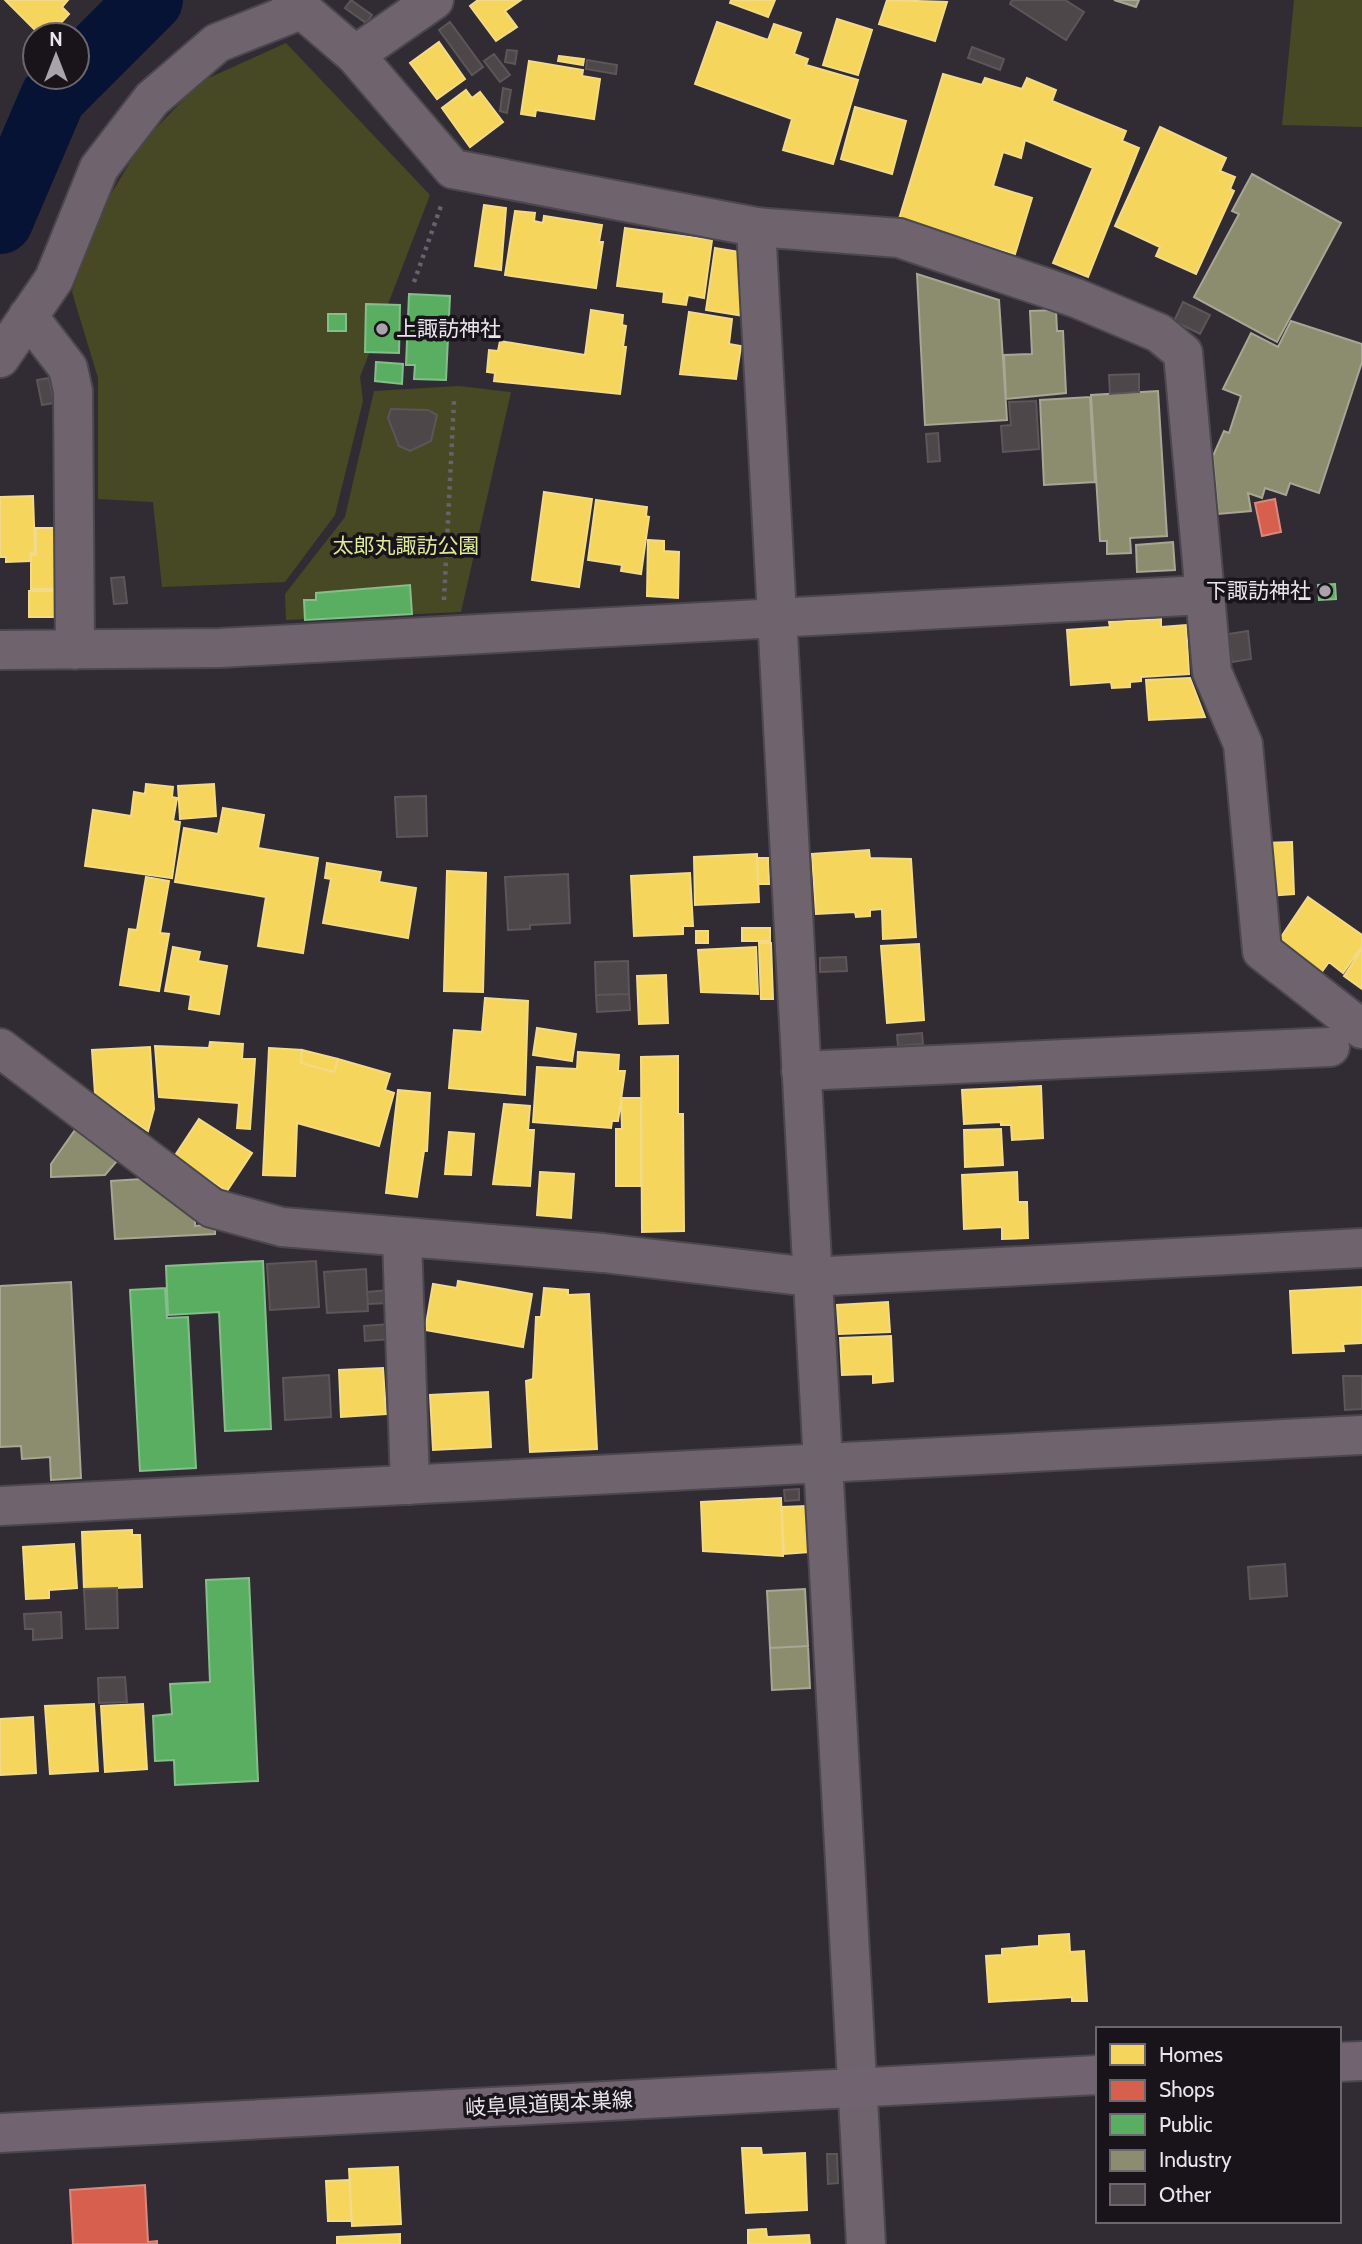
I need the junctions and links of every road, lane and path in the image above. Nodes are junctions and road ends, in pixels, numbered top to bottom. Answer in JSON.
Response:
{"nodes":[{"id":1,"x":434,"y":0,"type":"edge"},
{"id":2,"x":297,"y":5,"type":"edge"},
{"id":3,"x":355,"y":55,"type":"junction"},
{"id":4,"x":453,"y":169,"type":"junction"},
{"id":5,"x":756,"y":227,"type":"junction"},
{"id":6,"x":414,"y":282,"type":"dead end"},
{"id":7,"x":28,"y":316,"type":"junction"},
{"id":8,"x":0,"y":358,"type":"edge"},
{"id":9,"x":454,"y":401,"type":"dead end"},
{"id":10,"x":1299,"y":592,"type":"dead end"},
{"id":11,"x":1203,"y":595,"type":"junction"},
{"id":12,"x":774,"y":617,"type":"junction"},
{"id":13,"x":443,"y":635,"type":"junction"},
{"id":14,"x":0,"y":650,"type":"edge"},
{"id":15,"x":75,"y":650,"type":"junction"},
{"id":16,"x":1346,"y":1038,"type":"edge"},
{"id":17,"x":0,"y":1048,"type":"edge"},
{"id":18,"x":801,"y":1071,"type":"junction"},
{"id":19,"x":402,"y":1237,"type":"junction"},
{"id":20,"x":1362,"y":1248,"type":"edge"},
{"id":21,"x":811,"y":1277,"type":"junction"},
{"id":22,"x":1362,"y":1435,"type":"edge"},
{"id":23,"x":823,"y":1464,"type":"junction"},
{"id":24,"x":410,"y":1485,"type":"junction"},
{"id":25,"x":0,"y":1507,"type":"edge"},
{"id":26,"x":1362,"y":2061,"type":"edge"},
{"id":27,"x":1341,"y":2063,"type":"edge"},
{"id":28,"x":1096,"y":2076,"type":"edge"},
{"id":29,"x":859,"y":2088,"type":"junction"},
{"id":30,"x":0,"y":2133,"type":"edge"},
{"id":31,"x":866,"y":2244,"type":"edge"}],
"edges":[{"from":1,"to":3,"type":"street"},
{"from":2,"to":3,"type":"street"},
{"from":2,"to":7,"type":"street"},
{"from":3,"to":4,"type":"street"},
{"from":4,"to":5,"type":"street"},
{"from":4,"to":6,"type":"path"},
{"from":5,"to":11,"type":"street"},
{"from":5,"to":12,"type":"street"},
{"from":7,"to":8,"type":"street"},
{"from":7,"to":15,"type":"street"},
{"from":9,"to":13,"type":"path"},
{"from":10,"to":11,"type":"path"},
{"from":11,"to":12,"type":"street"},
{"from":11,"to":16,"type":"street"},
{"from":12,"to":13,"type":"street"},
{"from":12,"to":18,"type":"street"},
{"from":13,"to":15,"type":"street"},
{"from":14,"to":15,"type":"street"},
{"from":16,"to":18,"type":"street"},
{"from":17,"to":19,"type":"street"},
{"from":18,"to":21,"type":"street"},
{"from":19,"to":21,"type":"street"},
{"from":19,"to":24,"type":"street"},
{"from":20,"to":21,"type":"street"},
{"from":21,"to":23,"type":"street"},
{"from":22,"to":23,"type":"street"},
{"from":23,"to":24,"type":"street"},
{"from":23,"to":29,"type":"street"},
{"from":24,"to":25,"type":"street"},
{"from":26,"to":27,"type":"main road"},
{"from":28,"to":29,"type":"main road","name":"岐阜県道関本巣線"},
{"from":29,"to":30,"type":"main road","name":"岐阜県道関本巣線"},
{"from":29,"to":31,"type":"street"}]}
